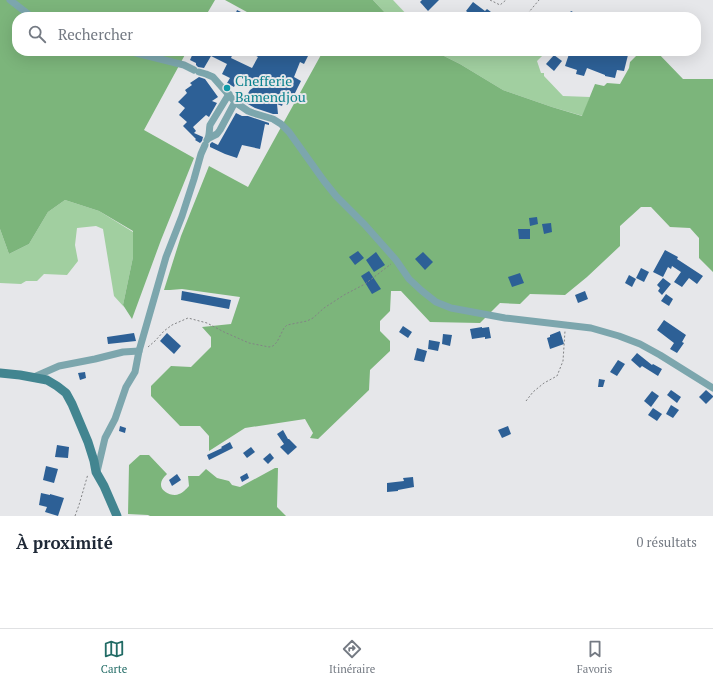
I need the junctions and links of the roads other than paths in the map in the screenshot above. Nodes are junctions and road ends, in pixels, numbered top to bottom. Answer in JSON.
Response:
{"nodes":[{"id":1,"x":10,"y":0,"type":"edge"},
{"id":2,"x":26,"y":12,"type":"edge"},
{"id":3,"x":148,"y":56,"type":"edge"},
{"id":4,"x":229,"y":94,"type":"junction"},
{"id":5,"x":235,"y":102,"type":"junction"},
{"id":6,"x":207,"y":141,"type":"junction"},
{"id":7,"x":140,"y":351,"type":"junction"},
{"id":8,"x":0,"y":373,"type":"edge"},
{"id":9,"x":34,"y":377,"type":"junction"},
{"id":10,"x":713,"y":388,"type":"edge"},
{"id":11,"x":93,"y":472,"type":"junction"},
{"id":12,"x":117,"y":516,"type":"edge"}],
"edges":[{"from":1,"to":2,"type":"street"},
{"from":3,"to":4,"type":"street"},
{"from":4,"to":5,"type":"street"},
{"from":4,"to":6,"type":"street"},
{"from":5,"to":6,"type":"street"},
{"from":5,"to":10,"type":"street"},
{"from":6,"to":7,"type":"street"},
{"from":7,"to":9,"type":"street"},
{"from":7,"to":11,"type":"street"},
{"from":8,"to":9,"type":"main road"},
{"from":9,"to":11,"type":"main road"},
{"from":11,"to":12,"type":"main road"}]}
